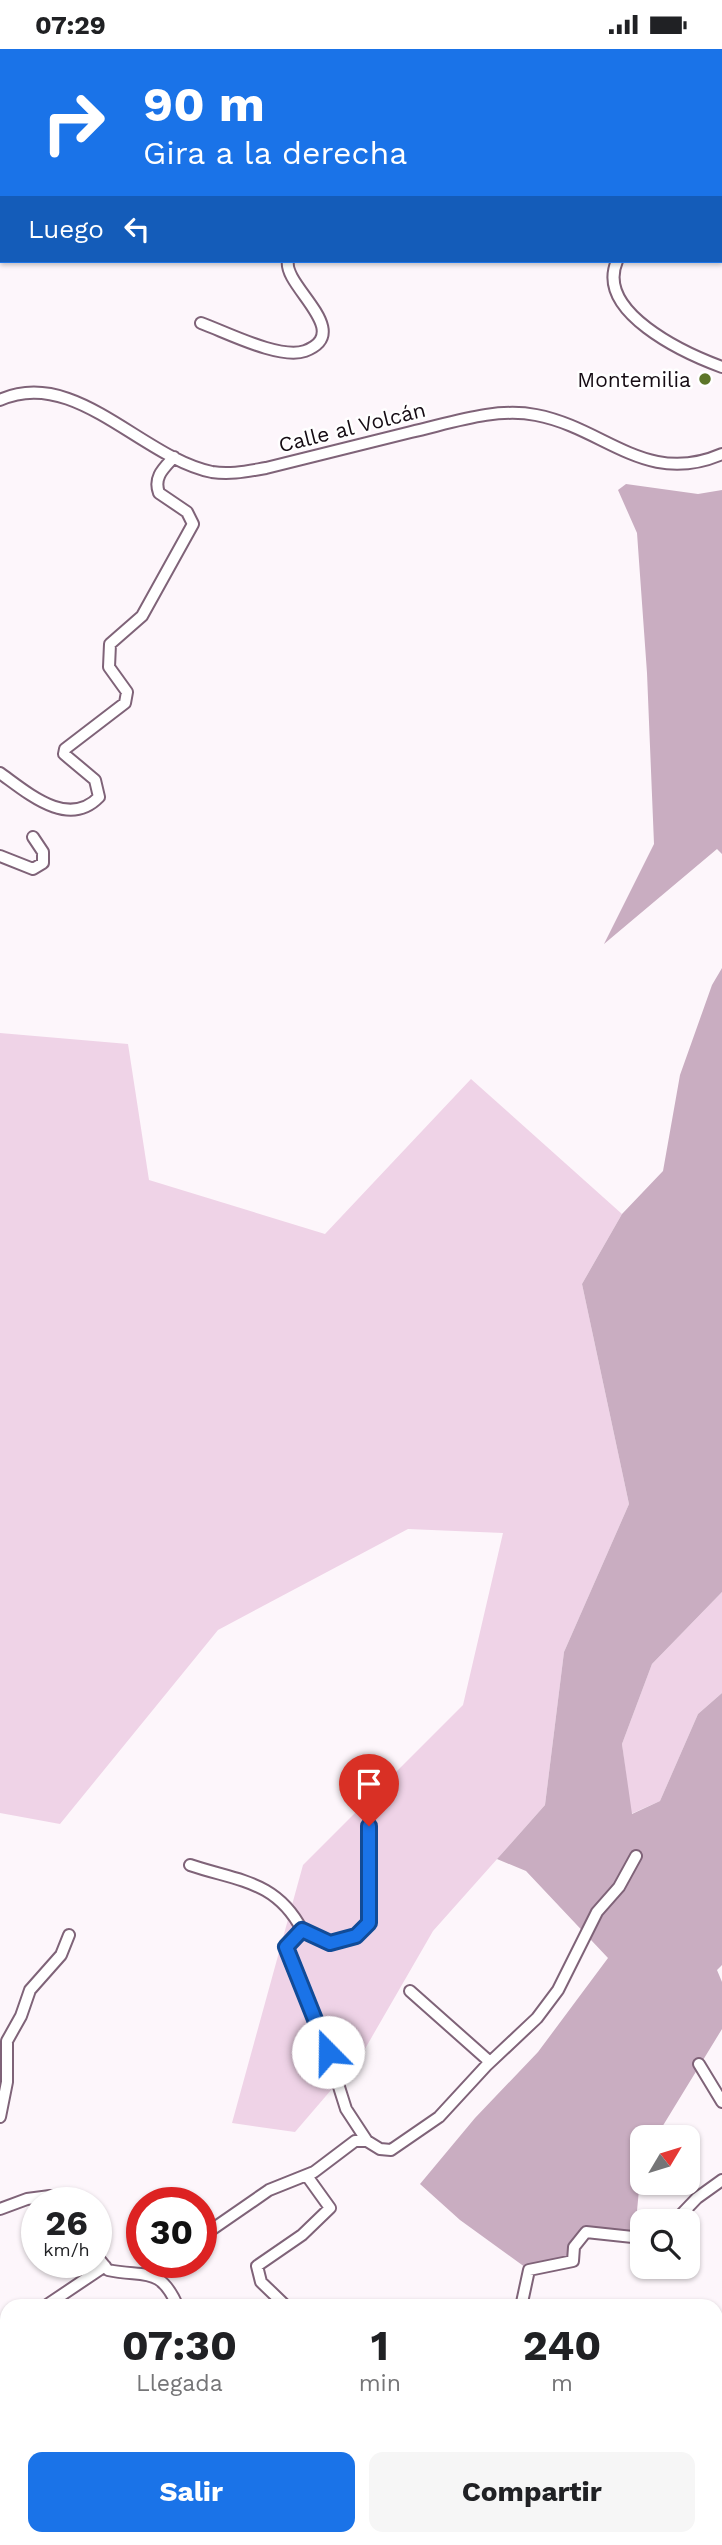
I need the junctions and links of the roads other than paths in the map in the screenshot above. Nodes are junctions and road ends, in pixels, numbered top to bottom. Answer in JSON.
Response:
{"nodes":[{"id":1,"x":288,"y":263,"type":"edge"},
{"id":2,"x":616,"y":263,"type":"edge"},
{"id":3,"x":201,"y":323,"type":"dead end"},
{"id":4,"x":722,"y":367,"type":"edge"},
{"id":5,"x":0,"y":400,"type":"edge"},
{"id":6,"x":722,"y":454,"type":"edge"},
{"id":7,"x":174,"y":457,"type":"junction"},
{"id":8,"x":0,"y":773,"type":"edge"},
{"id":9,"x":33,"y":837,"type":"dead end"},
{"id":10,"x":0,"y":856,"type":"edge"},
{"id":11,"x":369,"y":1826,"type":"dead end"},
{"id":12,"x":636,"y":1856,"type":"dead end"},
{"id":13,"x":190,"y":1865,"type":"dead end"},
{"id":14,"x":302,"y":1930,"type":"junction"},
{"id":15,"x":69,"y":1935,"type":"dead end"},
{"id":16,"x":410,"y":1990,"type":"dead end"},
{"id":17,"x":490,"y":2062,"type":"junction"},
{"id":18,"x":699,"y":2064,"type":"dead end"},
{"id":19,"x":722,"y":2102,"type":"edge"},
{"id":20,"x":0,"y":2117,"type":"edge"},
{"id":21,"x":367,"y":2141,"type":"junction"},
{"id":22,"x":307,"y":2176,"type":"junction"},
{"id":23,"x":722,"y":2180,"type":"edge"},
{"id":24,"x":21,"y":2201,"type":"edge"},
{"id":25,"x":0,"y":2209,"type":"edge"},
{"id":26,"x":686,"y":2209,"type":"edge"},
{"id":27,"x":217,"y":2226,"type":"edge"},
{"id":28,"x":630,"y":2237,"type":"edge"},
{"id":29,"x":87,"y":2278,"type":"edge"},
{"id":30,"x":154,"y":2278,"type":"edge"},
{"id":31,"x":56,"y":2299,"type":"edge"},
{"id":32,"x":174,"y":2299,"type":"edge"},
{"id":33,"x":278,"y":2299,"type":"edge"},
{"id":34,"x":523,"y":2299,"type":"edge"}],
"edges":[{"from":1,"to":3,"type":"street"},
{"from":2,"to":4,"type":"street"},
{"from":5,"to":7,"type":"street","name":"Calle al Volcán"},
{"from":6,"to":7,"type":"street","name":"Calle al Volcán"},
{"from":7,"to":8,"type":"street"},
{"from":9,"to":10,"type":"street"},
{"from":11,"to":14,"type":"street"},
{"from":12,"to":17,"type":"street"},
{"from":13,"to":14,"type":"street"},
{"from":14,"to":21,"type":"street"},
{"from":15,"to":20,"type":"street"},
{"from":16,"to":17,"type":"street"},
{"from":17,"to":21,"type":"street"},
{"from":18,"to":19,"type":"street"},
{"from":21,"to":22,"type":"street"},
{"from":22,"to":27,"type":"street"},
{"from":22,"to":33,"type":"street"},
{"from":23,"to":26,"type":"street"},
{"from":24,"to":25,"type":"street"},
{"from":28,"to":34,"type":"street"},
{"from":29,"to":31,"type":"street"},
{"from":30,"to":32,"type":"street"}]}
